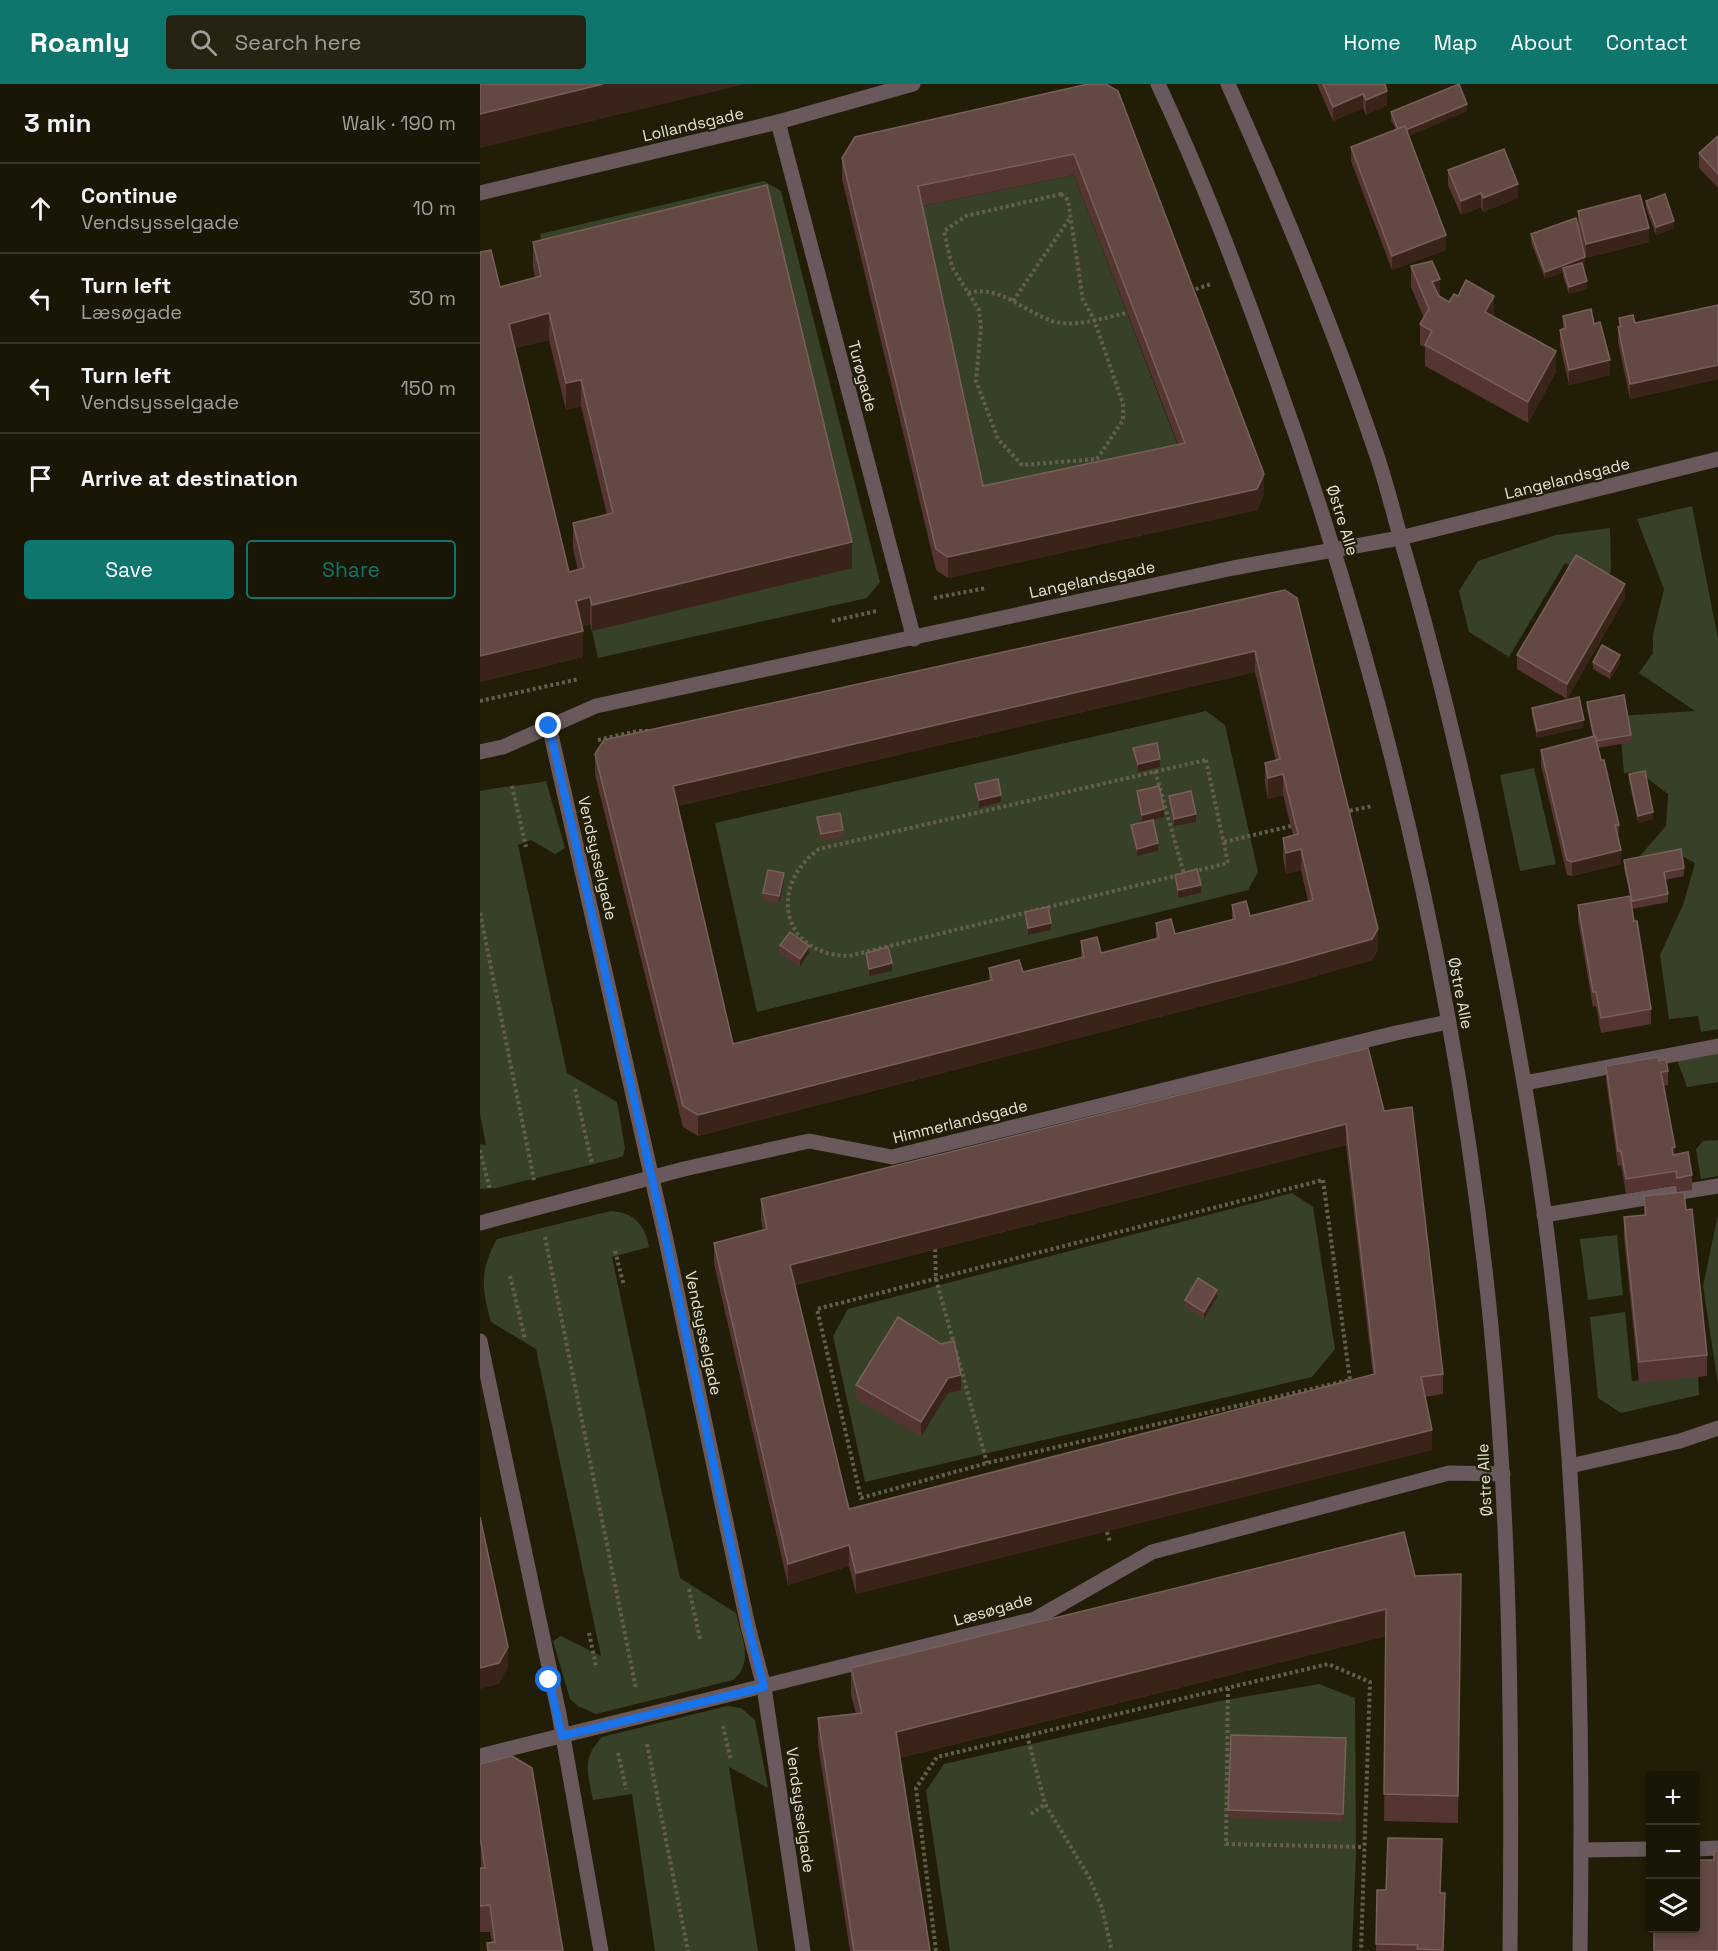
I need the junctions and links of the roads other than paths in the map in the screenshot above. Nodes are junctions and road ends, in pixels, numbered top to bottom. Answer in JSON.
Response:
{"nodes":[{"id":1,"x":913,"y":84,"type":"edge"},
{"id":2,"x":1158,"y":84,"type":"edge"},
{"id":3,"x":1228,"y":84,"type":"edge"},
{"id":4,"x":778,"y":122,"type":"junction"},
{"id":5,"x":480,"y":193,"type":"edge"},
{"id":6,"x":1718,"y":459,"type":"edge"},
{"id":7,"x":1400,"y":538,"type":"junction"},
{"id":8,"x":1334,"y":551,"type":"junction"},
{"id":9,"x":914,"y":639,"type":"junction"},
{"id":10,"x":549,"y":726,"type":"junction"},
{"id":11,"x":480,"y":752,"type":"edge"},
{"id":12,"x":1448,"y":1022,"type":"junction"},
{"id":13,"x":1718,"y":1046,"type":"edge"},
{"id":14,"x":1525,"y":1083,"type":"junction"},
{"id":15,"x":652,"y":1177,"type":"junction"},
{"id":16,"x":1718,"y":1186,"type":"edge"},
{"id":17,"x":1544,"y":1215,"type":"junction"},
{"id":18,"x":480,"y":1223,"type":"edge"},
{"id":19,"x":480,"y":1341,"type":"edge"},
{"id":20,"x":1718,"y":1428,"type":"edge"},
{"id":21,"x":1570,"y":1466,"type":"junction"},
{"id":22,"x":1503,"y":1474,"type":"junction"},
{"id":23,"x":764,"y":1687,"type":"junction"},
{"id":24,"x":562,"y":1736,"type":"junction"},
{"id":25,"x":480,"y":1756,"type":"edge"},
{"id":26,"x":1718,"y":1848,"type":"edge"},
{"id":27,"x":1646,"y":1849,"type":"edge"},
{"id":28,"x":1700,"y":1849,"type":"edge"},
{"id":29,"x":1581,"y":1850,"type":"junction"},
{"id":30,"x":601,"y":1951,"type":"edge"},
{"id":31,"x":802,"y":1951,"type":"edge"},
{"id":32,"x":1510,"y":1951,"type":"edge"},
{"id":33,"x":1580,"y":1951,"type":"edge"}],
"edges":[{"from":1,"to":4,"type":"street","name":"Lollandsgade"},
{"from":2,"to":8,"type":"street","name":"Østre Alle"},
{"from":3,"to":7,"type":"street"},
{"from":4,"to":5,"type":"street","name":"Lollandsgade"},
{"from":4,"to":9,"type":"street","name":"Turøgade"},
{"from":6,"to":7,"type":"street","name":"Langelandsgade"},
{"from":7,"to":8,"type":"street","name":"Langelandsgade"},
{"from":7,"to":14,"type":"street"},
{"from":8,"to":9,"type":"street","name":"Langelandsgade"},
{"from":8,"to":12,"type":"street","name":"Østre Alle"},
{"from":9,"to":10,"type":"street","name":"Langelandsgade"},
{"from":10,"to":11,"type":"street","name":"Langelandsgade"},
{"from":10,"to":15,"type":"street","name":"Vendsysselgade"},
{"from":12,"to":15,"type":"street","name":"Himmerlandsgade"},
{"from":12,"to":22,"type":"street","name":"Østre Alle"},
{"from":13,"to":14,"type":"street"},
{"from":14,"to":17,"type":"street"},
{"from":15,"to":18,"type":"street","name":"Himmerlandsgade"},
{"from":15,"to":23,"type":"street","name":"Vendsysselgade"},
{"from":16,"to":17,"type":"street"},
{"from":17,"to":21,"type":"street"},
{"from":19,"to":24,"type":"street"},
{"from":20,"to":21,"type":"street"},
{"from":21,"to":29,"type":"street"},
{"from":22,"to":23,"type":"street","name":"Læsøgade"},
{"from":22,"to":32,"type":"street","name":"Østre Alle"},
{"from":23,"to":24,"type":"street","name":"Læsøgade"},
{"from":23,"to":31,"type":"street","name":"Vendsysselgade"},
{"from":24,"to":25,"type":"street","name":"Læsøgade"},
{"from":24,"to":30,"type":"street"},
{"from":26,"to":28,"type":"street"},
{"from":27,"to":29,"type":"street"},
{"from":29,"to":33,"type":"street"}]}
